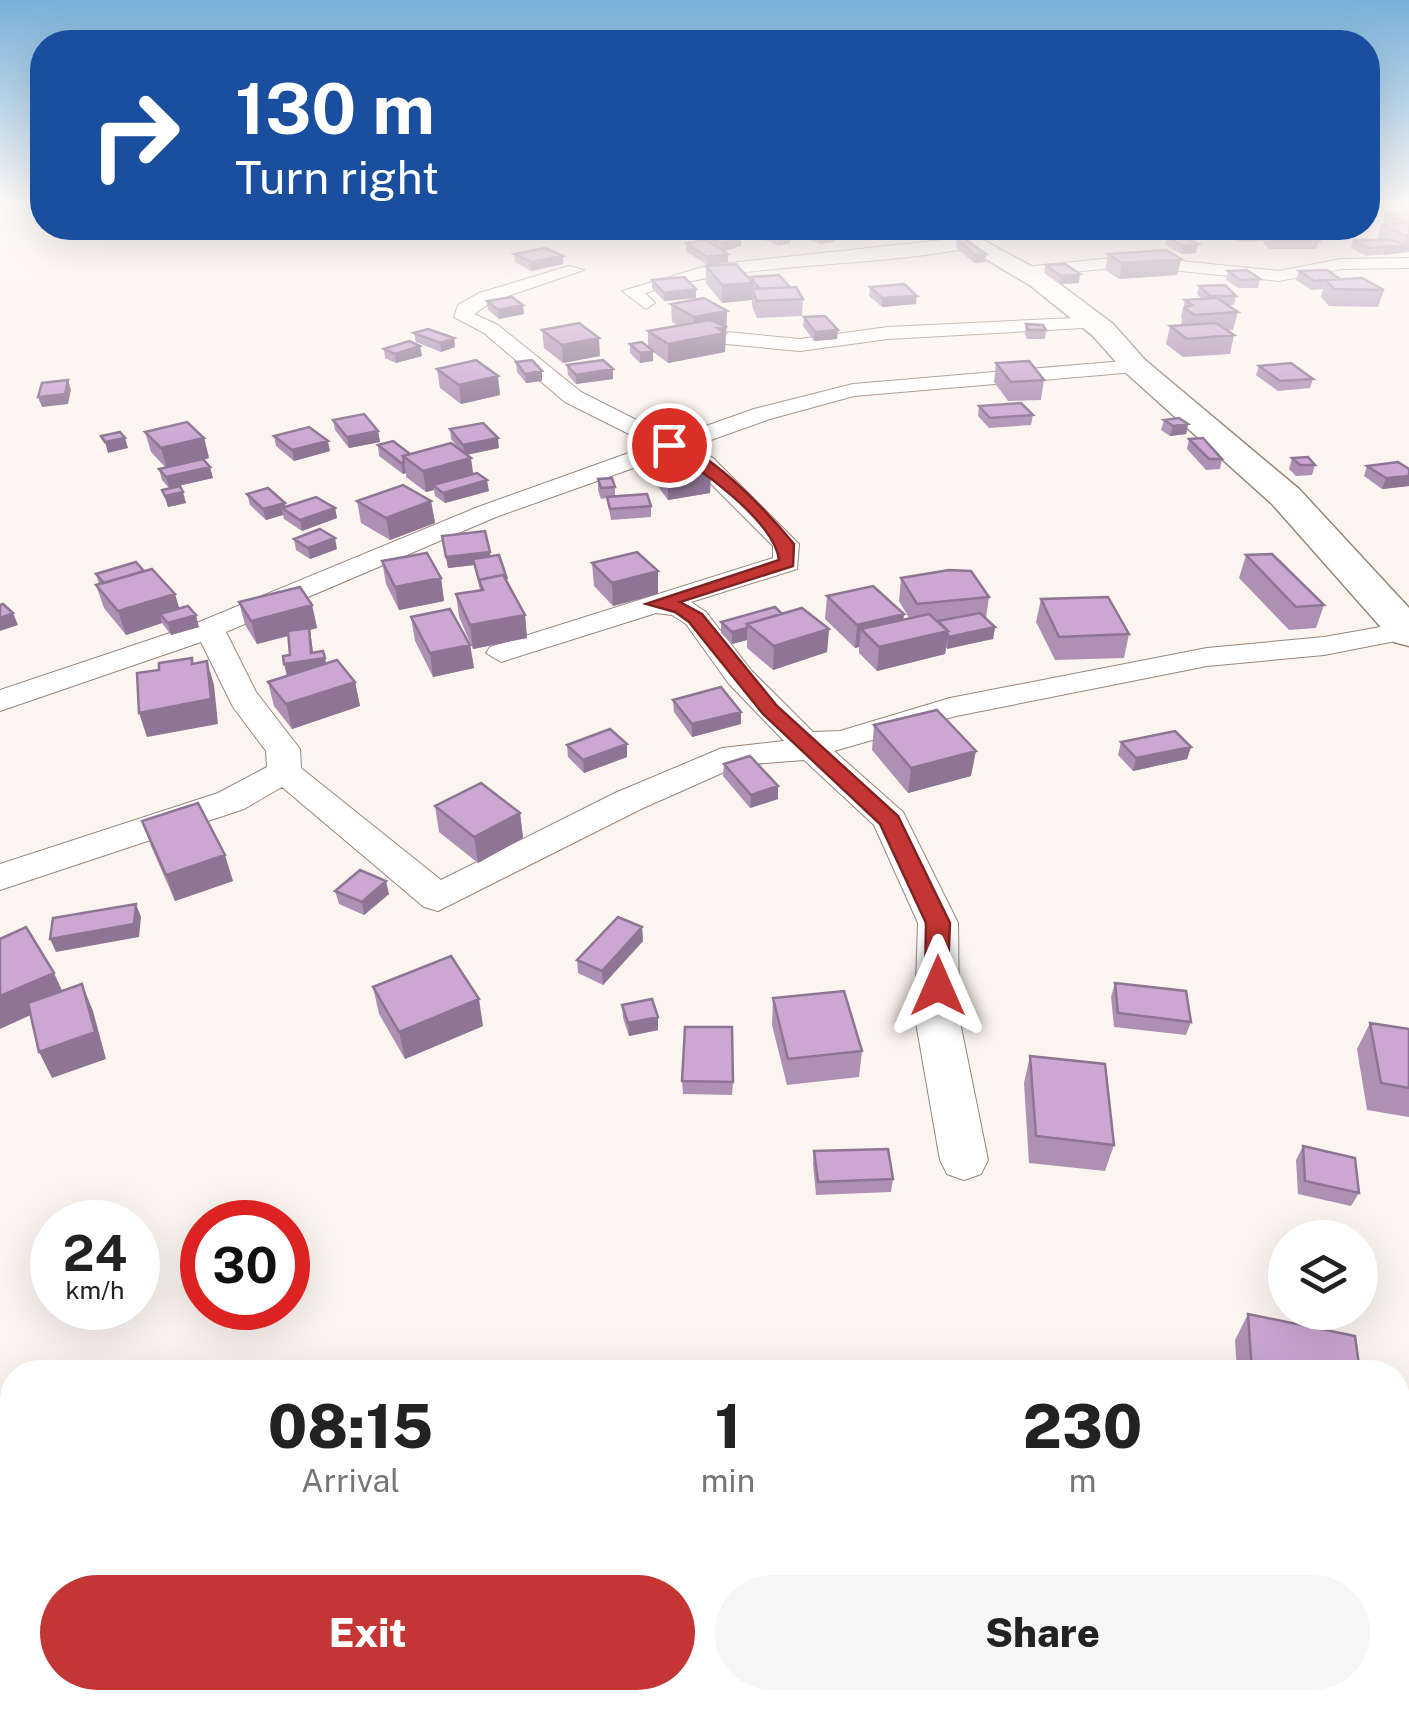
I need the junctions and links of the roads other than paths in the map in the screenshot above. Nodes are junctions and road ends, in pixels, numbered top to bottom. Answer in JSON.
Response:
{"nodes":[{"id":1,"x":533,"y":283,"type":"edge"},
{"id":2,"x":652,"y":283,"type":"edge"},
{"id":3,"x":1040,"y":283,"type":"edge"},
{"id":4,"x":646,"y":303,"type":"dead end"},
{"id":5,"x":1094,"y":322,"type":"junction"},
{"id":6,"x":726,"y":338,"type":"edge"},
{"id":7,"x":1134,"y":366,"type":"junction"},
{"id":8,"x":669,"y":445,"type":"junction"},
{"id":9,"x":654,"y":604,"type":"junction"},
{"id":10,"x":210,"y":628,"type":"junction"},
{"id":11,"x":1408,"y":632,"type":"edge"},
{"id":12,"x":501,"y":653,"type":"dead end"},
{"id":13,"x":0,"y":702,"type":"edge"},
{"id":14,"x":808,"y":745,"type":"junction"},
{"id":15,"x":284,"y":771,"type":"junction"},
{"id":16,"x":0,"y":877,"type":"edge"},
{"id":17,"x":964,"y":1160,"type":"dead end"}],
"edges":[{"from":1,"to":8,"type":"street"},
{"from":2,"to":4,"type":"street"},
{"from":3,"to":5,"type":"street"},
{"from":5,"to":6,"type":"street"},
{"from":5,"to":7,"type":"street"},
{"from":7,"to":8,"type":"street"},
{"from":7,"to":11,"type":"street"},
{"from":8,"to":9,"type":"street"},
{"from":8,"to":10,"type":"street"},
{"from":9,"to":12,"type":"street"},
{"from":9,"to":14,"type":"street"},
{"from":10,"to":13,"type":"street"},
{"from":10,"to":15,"type":"street"},
{"from":11,"to":14,"type":"street"},
{"from":14,"to":15,"type":"street"},
{"from":14,"to":17,"type":"street"},
{"from":15,"to":16,"type":"street"}]}
